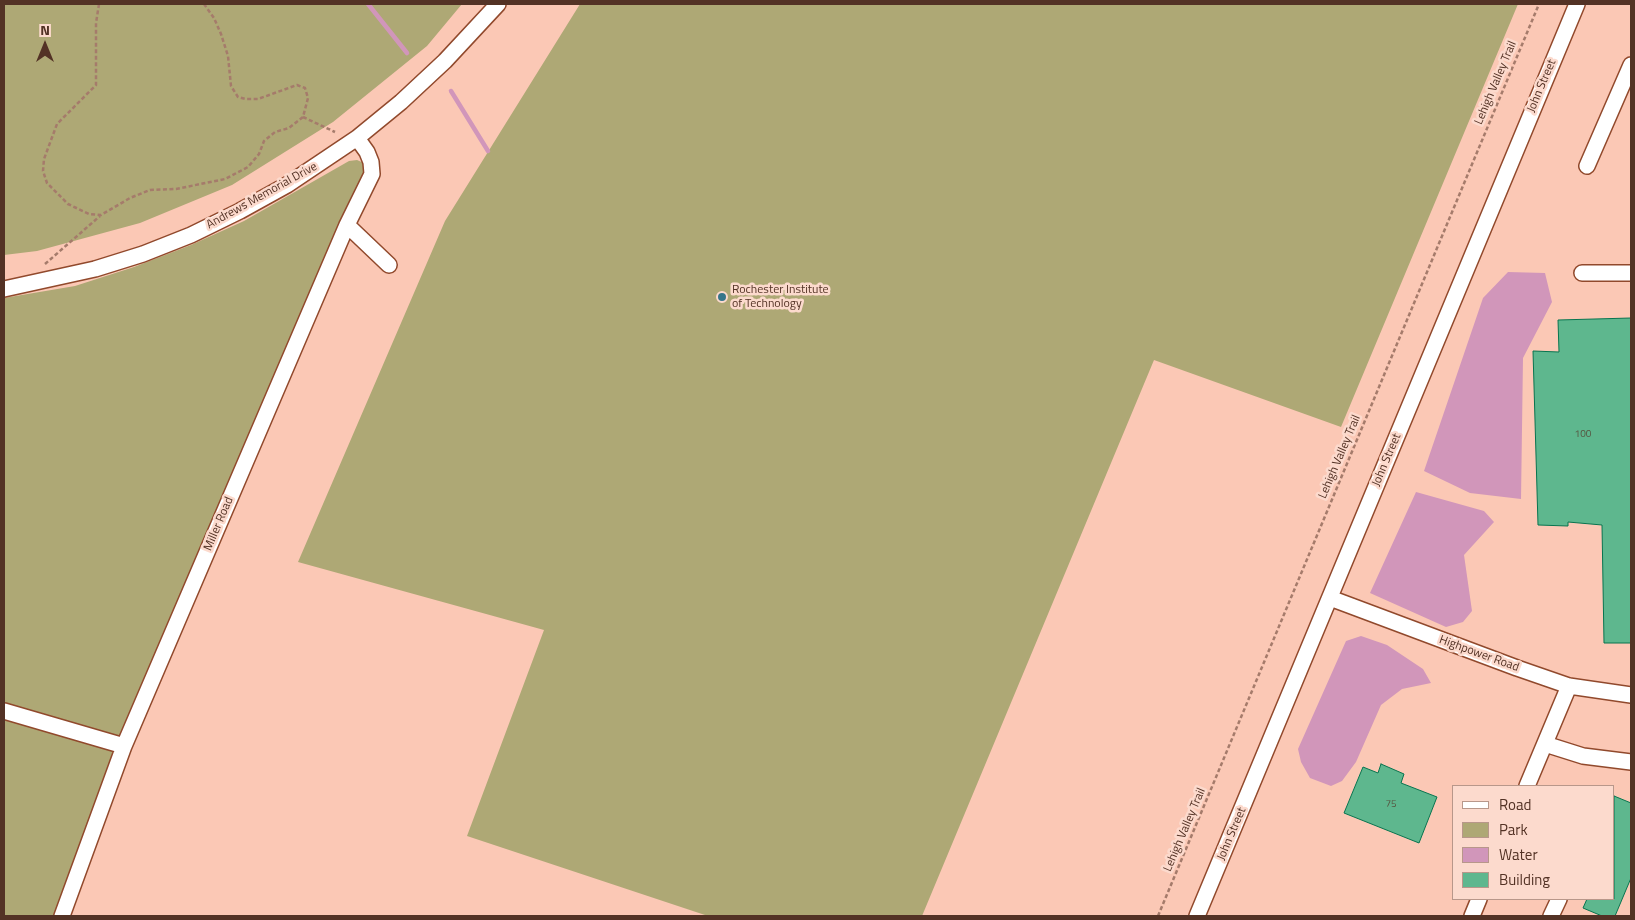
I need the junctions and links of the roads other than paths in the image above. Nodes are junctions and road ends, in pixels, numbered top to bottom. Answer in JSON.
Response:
{"nodes":[{"id":1,"x":498,"y":4,"type":"edge"},
{"id":2,"x":1577,"y":4,"type":"edge"},
{"id":3,"x":1631,"y":65,"type":"edge"},
{"id":4,"x":358,"y":138,"type":"junction"},
{"id":5,"x":1587,"y":166,"type":"dead end"},
{"id":6,"x":347,"y":225,"type":"junction"},
{"id":7,"x":389,"y":265,"type":"dead end"},
{"id":8,"x":1582,"y":273,"type":"dead end"},
{"id":9,"x":1631,"y":273,"type":"edge"},
{"id":10,"x":4,"y":290,"type":"edge"},
{"id":11,"x":1330,"y":598,"type":"junction"},
{"id":12,"x":1569,"y":686,"type":"junction"},
{"id":13,"x":1631,"y":695,"type":"edge"},
{"id":14,"x":4,"y":711,"type":"edge"},
{"id":15,"x":1545,"y":744,"type":"junction"},
{"id":16,"x":124,"y":746,"type":"junction"},
{"id":17,"x":1631,"y":762,"type":"edge"},
{"id":18,"x":1527,"y":785,"type":"edge"},
{"id":19,"x":1480,"y":900,"type":"edge"},
{"id":20,"x":1558,"y":900,"type":"edge"},
{"id":21,"x":62,"y":916,"type":"edge"},
{"id":22,"x":1197,"y":916,"type":"edge"},
{"id":23,"x":1472,"y":916,"type":"edge"},
{"id":24,"x":1551,"y":916,"type":"edge"}],
"edges":[{"from":1,"to":4,"type":"street","name":"Andrews Memorial Drive"},
{"from":2,"to":11,"type":"street","name":"John Street"},
{"from":3,"to":5,"type":"street"},
{"from":4,"to":6,"type":"street","name":"Miller Road"},
{"from":4,"to":10,"type":"street","name":"Andrews Memorial Drive"},
{"from":6,"to":7,"type":"street"},
{"from":6,"to":16,"type":"street","name":"Miller Road"},
{"from":8,"to":9,"type":"street"},
{"from":11,"to":12,"type":"street","name":"Highpower Road"},
{"from":11,"to":22,"type":"street","name":"John Street"},
{"from":12,"to":13,"type":"street","name":"Highpower Road"},
{"from":12,"to":15,"type":"street"},
{"from":14,"to":16,"type":"street"},
{"from":15,"to":17,"type":"street"},
{"from":15,"to":18,"type":"street"},
{"from":16,"to":21,"type":"street","name":"Miller Road"},
{"from":19,"to":23,"type":"street"},
{"from":20,"to":24,"type":"street"}]}
